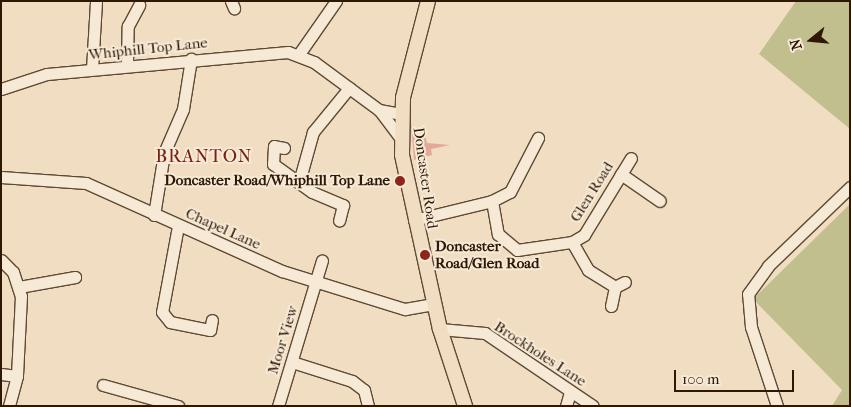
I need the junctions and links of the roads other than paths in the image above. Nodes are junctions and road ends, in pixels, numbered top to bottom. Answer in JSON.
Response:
{"nodes":[{"id":1,"x":96,"y":1,"type":"edge"},
{"id":2,"x":336,"y":1,"type":"edge"},
{"id":3,"x":428,"y":1,"type":"edge"},
{"id":4,"x":134,"y":7,"type":"dead end"},
{"id":5,"x":299,"y":54,"type":"junction"},
{"id":6,"x":191,"y":59,"type":"junction"},
{"id":7,"x":127,"y":65,"type":"junction"},
{"id":8,"x":92,"y":69,"type":"junction"},
{"id":9,"x":349,"y":88,"type":"junction"},
{"id":10,"x":1,"y":89,"type":"edge"},
{"id":11,"x":380,"y":110,"type":"junction"},
{"id":12,"x":401,"y":114,"type":"junction"},
{"id":13,"x":538,"y":138,"type":"dead end"},
{"id":14,"x":401,"y":140,"type":"junction"},
{"id":15,"x":274,"y":146,"type":"dead end"},
{"id":16,"x":631,"y":158,"type":"dead end"},
{"id":17,"x":621,"y":174,"type":"junction"},
{"id":18,"x":1,"y":177,"type":"edge"},
{"id":19,"x":299,"y":182,"type":"junction"},
{"id":20,"x":850,"y":187,"type":"edge"},
{"id":21,"x":492,"y":201,"type":"junction"},
{"id":22,"x":660,"y":201,"type":"dead end"},
{"id":23,"x":154,"y":215,"type":"junction"},
{"id":24,"x":414,"y":220,"type":"junction"},
{"id":25,"x":339,"y":221,"type":"dead end"},
{"id":26,"x":178,"y":226,"type":"junction"},
{"id":27,"x":572,"y":242,"type":"junction"},
{"id":28,"x":1,"y":260,"type":"edge"},
{"id":29,"x":322,"y":260,"type":"dead end"},
{"id":30,"x":67,"y":273,"type":"dead end"},
{"id":31,"x":316,"y":282,"type":"junction"},
{"id":32,"x":19,"y":287,"type":"junction"},
{"id":33,"x":434,"y":304,"type":"junction"},
{"id":34,"x":611,"y":306,"type":"dead end"},
{"id":35,"x":440,"y":329,"type":"junction"},
{"id":36,"x":210,"y":330,"type":"dead end"},
{"id":37,"x":292,"y":362,"type":"junction"},
{"id":38,"x":1,"y":374,"type":"edge"},
{"id":39,"x":17,"y":376,"type":"junction"},
{"id":40,"x":108,"y":389,"type":"dead end"},
{"id":41,"x":570,"y":392,"type":"junction"},
{"id":42,"x":9,"y":406,"type":"edge"},
{"id":43,"x":178,"y":406,"type":"edge"},
{"id":44,"x":278,"y":406,"type":"edge"},
{"id":45,"x":368,"y":406,"type":"edge"},
{"id":46,"x":465,"y":406,"type":"edge"},
{"id":47,"x":566,"y":406,"type":"edge"},
{"id":48,"x":593,"y":406,"type":"edge"},
{"id":49,"x":777,"y":406,"type":"edge"}],
"edges":[{"from":1,"to":8,"type":"street"},
{"from":2,"to":5,"type":"street"},
{"from":3,"to":12,"type":"main road","name":"Doncaster Road"},
{"from":4,"to":7,"type":"street"},
{"from":5,"to":6,"type":"street","name":"Whiphill Top Lane"},
{"from":5,"to":9,"type":"street"},
{"from":6,"to":7,"type":"street","name":"Whiphill Top Lane"},
{"from":6,"to":23,"type":"street"},
{"from":7,"to":8,"type":"street","name":"Whiphill Top Lane"},
{"from":8,"to":10,"type":"street","name":"Whiphill Top Lane"},
{"from":9,"to":11,"type":"street"},
{"from":9,"to":19,"type":"street"},
{"from":11,"to":12,"type":"street"},
{"from":11,"to":14,"type":"street"},
{"from":12,"to":14,"type":"main road","name":"Doncaster Road"},
{"from":13,"to":21,"type":"street"},
{"from":14,"to":24,"type":"main road","name":"Doncaster Road"},
{"from":15,"to":19,"type":"street"},
{"from":16,"to":17,"type":"street","name":"Glen Road"},
{"from":17,"to":22,"type":"street"},
{"from":17,"to":27,"type":"street","name":"Glen Road"},
{"from":18,"to":23,"type":"street","name":"Chapel Lane"},
{"from":19,"to":25,"type":"street"},
{"from":20,"to":49,"type":"street"},
{"from":21,"to":24,"type":"street"},
{"from":21,"to":27,"type":"street","name":"Glen Road"},
{"from":23,"to":26,"type":"street","name":"Chapel Lane"},
{"from":24,"to":33,"type":"main road","name":"Doncaster Road"},
{"from":26,"to":31,"type":"street","name":"Chapel Lane"},
{"from":26,"to":36,"type":"street"},
{"from":27,"to":34,"type":"street"},
{"from":28,"to":32,"type":"street"},
{"from":29,"to":31,"type":"street","name":"Moor View"},
{"from":30,"to":32,"type":"street"},
{"from":31,"to":33,"type":"street","name":"Chapel Lane"},
{"from":31,"to":37,"type":"street","name":"Moor View"},
{"from":32,"to":39,"type":"street"},
{"from":33,"to":35,"type":"main road","name":"Doncaster Road"},
{"from":35,"to":41,"type":"street","name":"Brockholes Lane"},
{"from":35,"to":46,"type":"main road","name":"Doncaster Road"},
{"from":37,"to":44,"type":"street","name":"Moor View"},
{"from":37,"to":45,"type":"street"},
{"from":38,"to":39,"type":"street"},
{"from":39,"to":42,"type":"street"},
{"from":40,"to":43,"type":"street"},
{"from":41,"to":47,"type":"street"},
{"from":41,"to":48,"type":"street","name":"Brockholes Lane"}]}
